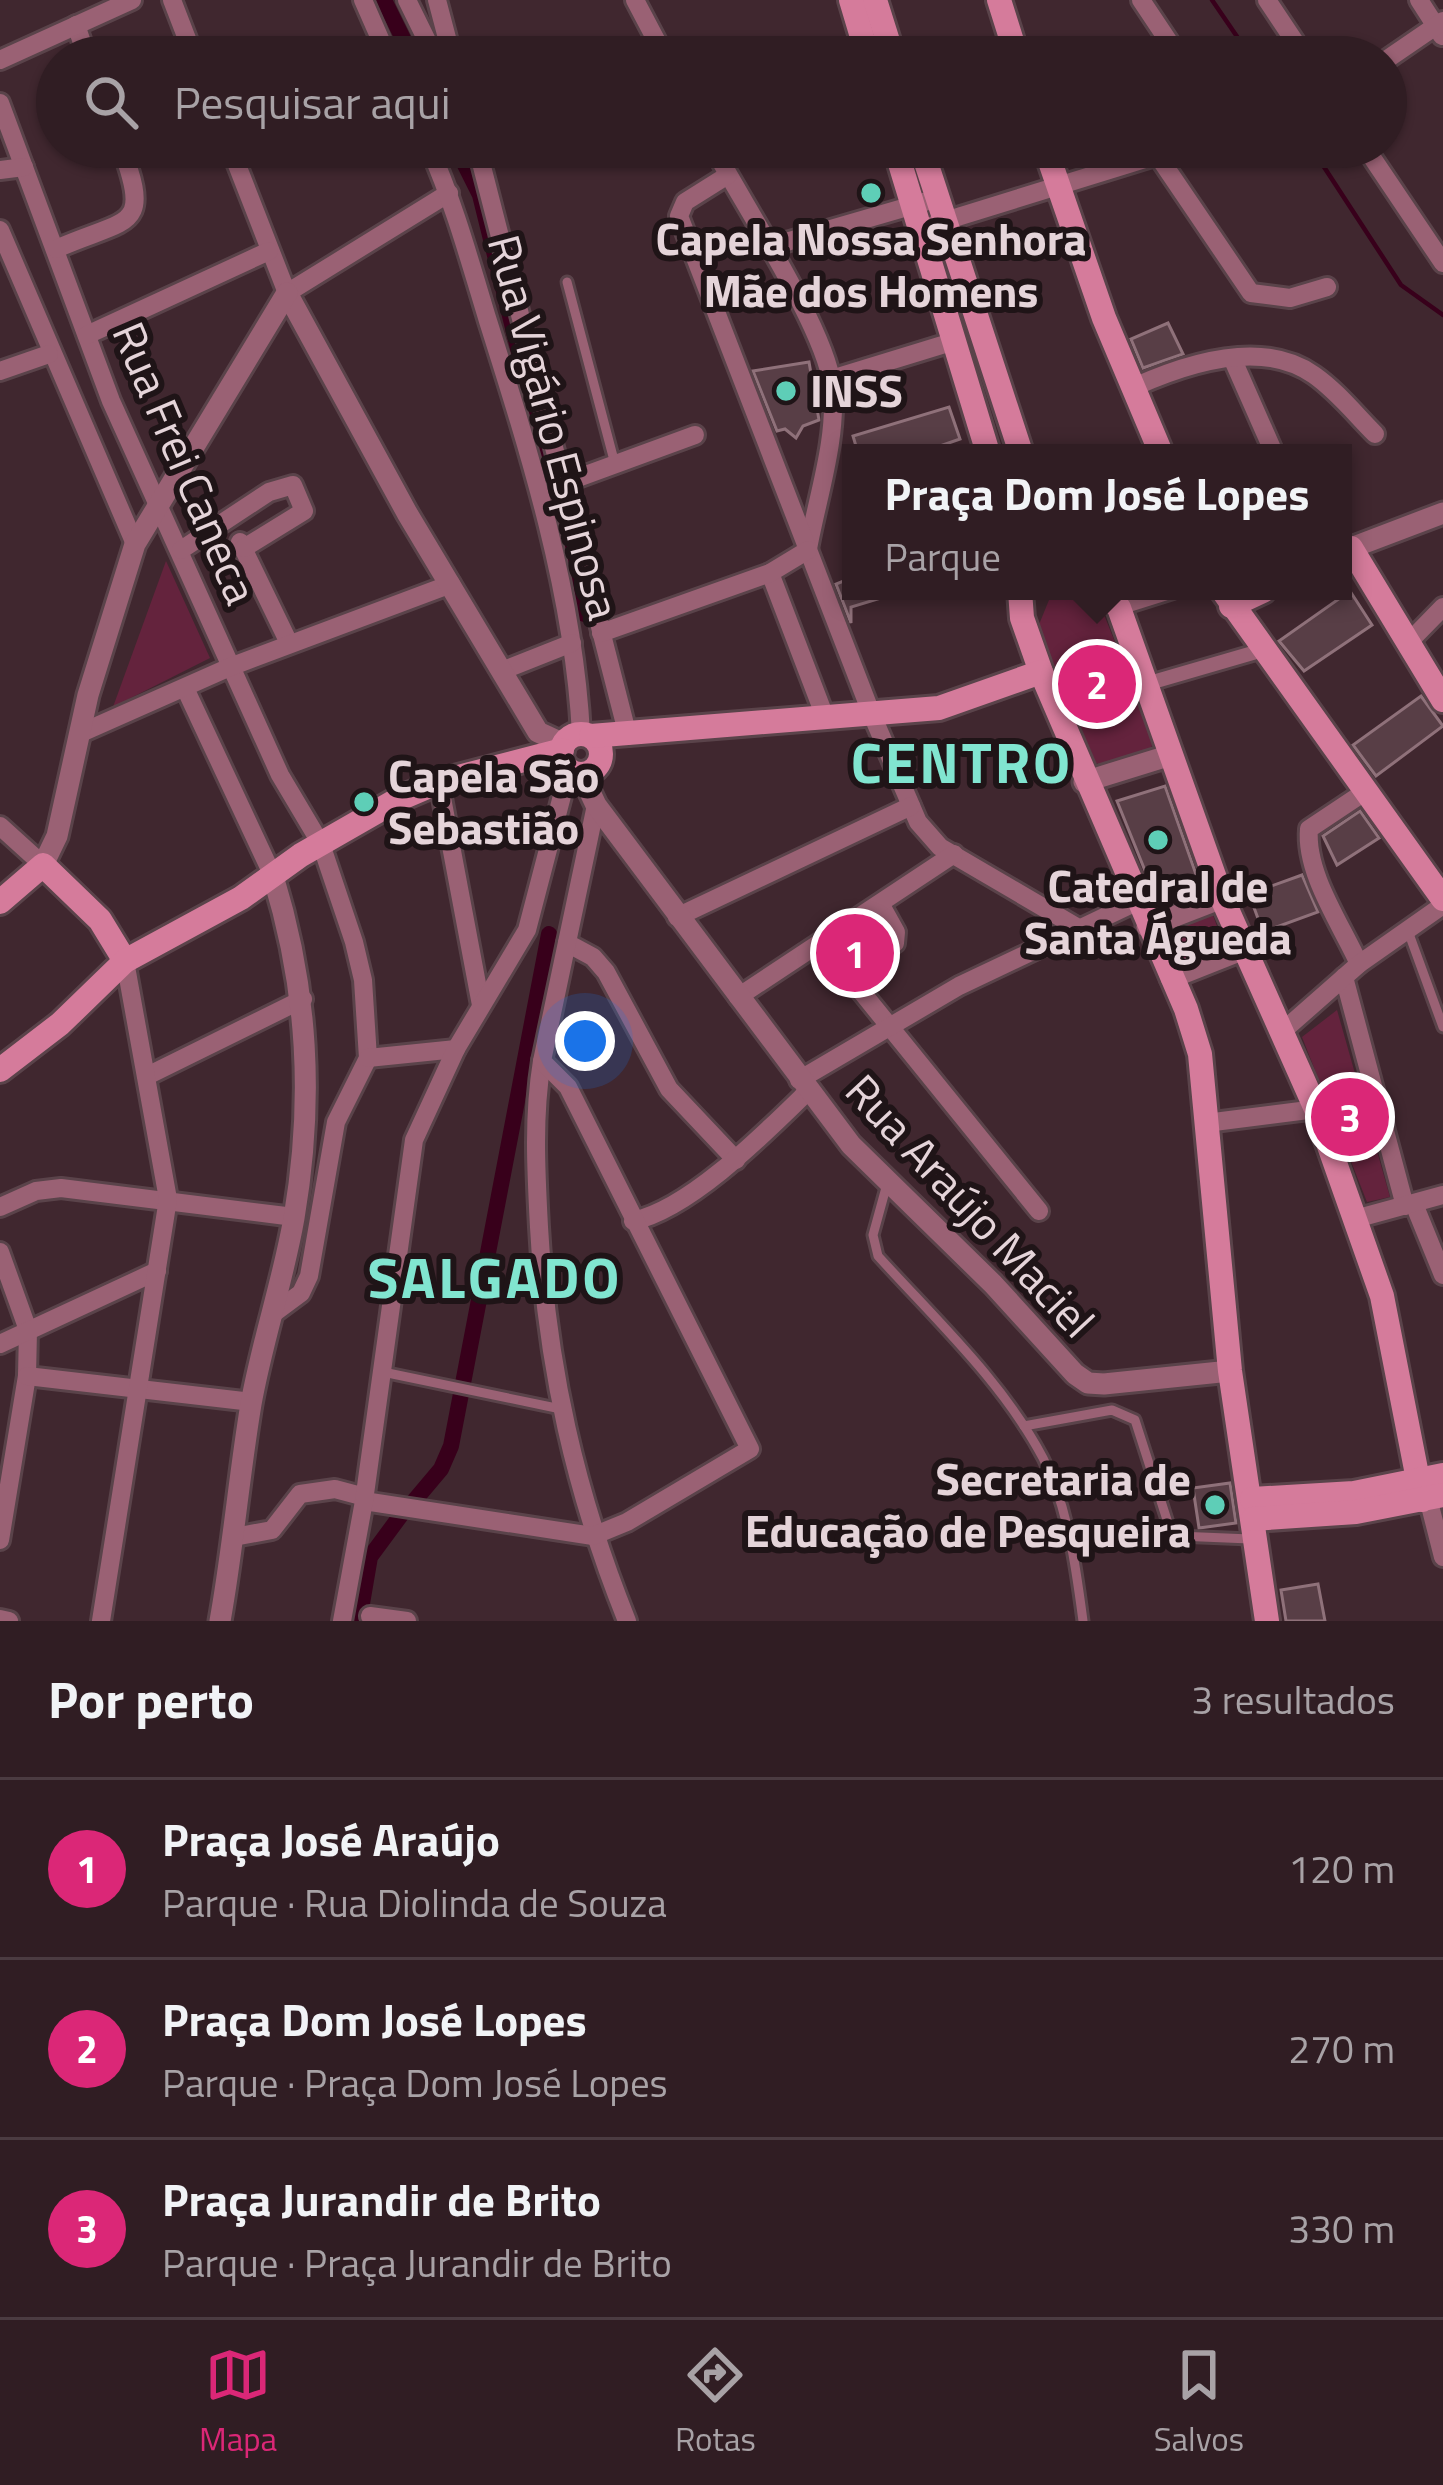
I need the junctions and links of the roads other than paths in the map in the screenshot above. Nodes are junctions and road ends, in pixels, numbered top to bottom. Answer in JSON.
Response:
{"nodes":[{"id":1,"x":74,"y":0,"type":"edge"},
{"id":2,"x":132,"y":0,"type":"edge"},
{"id":3,"x":172,"y":0,"type":"edge"},
{"id":4,"x":363,"y":0,"type":"edge"},
{"id":5,"x":407,"y":0,"type":"edge"},
{"id":6,"x":437,"y":0,"type":"edge"},
{"id":7,"x":635,"y":0,"type":"edge"},
{"id":8,"x":851,"y":0,"type":"edge"},
{"id":9,"x":874,"y":0,"type":"edge"},
{"id":10,"x":999,"y":0,"type":"edge"},
{"id":11,"x":1141,"y":0,"type":"edge"},
{"id":12,"x":1267,"y":0,"type":"edge"},
{"id":13,"x":1419,"y":0,"type":"edge"},
{"id":14,"x":82,"y":23,"type":"junction"},
{"id":15,"x":1441,"y":28,"type":"edge"},
{"id":16,"x":53,"y":36,"type":"edge"},
{"id":17,"x":84,"y":36,"type":"edge"},
{"id":18,"x":186,"y":36,"type":"edge"},
{"id":19,"x":379,"y":36,"type":"edge"},
{"id":20,"x":425,"y":36,"type":"edge"},
{"id":21,"x":446,"y":36,"type":"edge"},
{"id":22,"x":654,"y":36,"type":"edge"},
{"id":23,"x":862,"y":36,"type":"edge"},
{"id":24,"x":885,"y":36,"type":"edge"},
{"id":25,"x":1010,"y":36,"type":"edge"},
{"id":26,"x":1165,"y":36,"type":"edge"},
{"id":27,"x":1291,"y":36,"type":"edge"},
{"id":28,"x":36,"y":44,"type":"edge"},
{"id":29,"x":1407,"y":48,"type":"edge"},
{"id":30,"x":0,"y":60,"type":"edge"},
{"id":31,"x":0,"y":103,"type":"edge"},
{"id":32,"x":24,"y":166,"type":"junction"},
{"id":33,"x":129,"y":168,"type":"edge"},
{"id":34,"x":238,"y":168,"type":"edge"},
{"id":35,"x":438,"y":168,"type":"edge"},
{"id":36,"x":482,"y":168,"type":"edge"},
{"id":37,"x":724,"y":168,"type":"edge"},
{"id":38,"x":901,"y":168,"type":"edge"},
{"id":39,"x":928,"y":168,"type":"edge"},
{"id":40,"x":1052,"y":168,"type":"edge"},
{"id":41,"x":1122,"y":168,"type":"edge"},
{"id":42,"x":1166,"y":168,"type":"edge"},
{"id":43,"x":1379,"y":168,"type":"edge"},
{"id":44,"x":0,"y":170,"type":"edge"},
{"id":45,"x":728,"y":175,"type":"junction"},
{"id":46,"x":1058,"y":189,"type":"junction"},
{"id":47,"x":449,"y":193,"type":"junction"},
{"id":48,"x":941,"y":210,"type":"junction"},
{"id":49,"x":916,"y":218,"type":"junction"},
{"id":50,"x":0,"y":230,"type":"edge"},
{"id":51,"x":769,"y":247,"type":"junction"},
{"id":52,"x":56,"y":249,"type":"junction"},
{"id":53,"x":269,"y":251,"type":"junction"},
{"id":54,"x":1443,"y":263,"type":"edge"},
{"id":55,"x":566,"y":282,"type":"dead end"},
{"id":56,"x":1327,"y":287,"type":"dead end"},
{"id":57,"x":287,"y":293,"type":"junction"},
{"id":58,"x":87,"y":335,"type":"junction"},
{"id":59,"x":955,"y":341,"type":"junction"},
{"id":60,"x":49,"y":354,"type":"junction"},
{"id":61,"x":1233,"y":360,"type":"junction"},
{"id":62,"x":0,"y":371,"type":"edge"},
{"id":63,"x":831,"y":379,"type":"junction"},
{"id":64,"x":1134,"y":387,"type":"junction"},
{"id":65,"x":1375,"y":434,"type":"dead end"},
{"id":66,"x":695,"y":435,"type":"dead end"},
{"id":67,"x":985,"y":444,"type":"edge"},
{"id":68,"x":1018,"y":444,"type":"edge"},
{"id":69,"x":1157,"y":444,"type":"edge"},
{"id":70,"x":1270,"y":444,"type":"edge"},
{"id":71,"x":615,"y":464,"type":"junction"},
{"id":72,"x":564,"y":483,"type":"junction"},
{"id":73,"x":160,"y":502,"type":"junction"},
{"id":74,"x":1443,"y":513,"type":"edge"},
{"id":75,"x":228,"y":523,"type":"junction"},
{"id":76,"x":135,"y":544,"type":"junction"},
{"id":77,"x":244,"y":548,"type":"junction"},
{"id":78,"x":1352,"y":548,"type":"edge"},
{"id":79,"x":181,"y":550,"type":"junction"},
{"id":80,"x":808,"y":550,"type":"junction"},
{"id":81,"x":1352,"y":558,"type":"edge"},
{"id":82,"x":770,"y":573,"type":"junction"},
{"id":83,"x":451,"y":584,"type":"junction"},
{"id":84,"x":1023,"y":600,"type":"edge"},
{"id":85,"x":1111,"y":600,"type":"edge"},
{"id":86,"x":1228,"y":600,"type":"edge"},
{"id":87,"x":1443,"y":607,"type":"edge"},
{"id":88,"x":601,"y":633,"type":"junction"},
{"id":89,"x":572,"y":643,"type":"junction"},
{"id":90,"x":289,"y":644,"type":"junction"},
{"id":91,"x":1407,"y":644,"type":"junction"},
{"id":92,"x":1264,"y":650,"type":"junction"},
{"id":93,"x":230,"y":667,"type":"junction"},
{"id":94,"x":504,"y":670,"type":"junction"},
{"id":95,"x":1041,"y":673,"type":"junction"},
{"id":96,"x":1146,"y":684,"type":"junction"},
{"id":97,"x":185,"y":688,"type":"junction"},
{"id":98,"x":1443,"y":700,"type":"edge"},
{"id":99,"x":870,"y":710,"type":"junction"},
{"id":100,"x":825,"y":717,"type":"junction"},
{"id":101,"x":81,"y":733,"type":"junction"},
{"id":102,"x":628,"y":736,"type":"junction"},
{"id":103,"x":578,"y":752,"type":"junction"},
{"id":104,"x":1171,"y":755,"type":"junction"},
{"id":105,"x":439,"y":782,"type":"junction"},
{"id":106,"x":1084,"y":782,"type":"junction"},
{"id":107,"x":1366,"y":791,"type":"junction"},
{"id":108,"x":596,"y":806,"type":"junction"},
{"id":109,"x":911,"y":806,"type":"junction"},
{"id":110,"x":0,"y":826,"type":"edge"},
{"id":111,"x":321,"y":844,"type":"junction"},
{"id":112,"x":954,"y":854,"type":"junction"},
{"id":113,"x":43,"y":865,"type":"junction"},
{"id":114,"x":273,"y":876,"type":"junction"},
{"id":115,"x":1222,"y":898,"type":"junction"},
{"id":116,"x":0,"y":902,"type":"edge"},
{"id":117,"x":1136,"y":902,"type":"junction"},
{"id":118,"x":1443,"y":902,"type":"edge"},
{"id":119,"x":881,"y":905,"type":"junction"},
{"id":120,"x":677,"y":916,"type":"junction"},
{"id":121,"x":1148,"y":927,"type":"junction"},
{"id":122,"x":1080,"y":929,"type":"junction"},
{"id":123,"x":1408,"y":931,"type":"junction"},
{"id":124,"x":567,"y":943,"type":"junction"},
{"id":125,"x":822,"y":943,"type":"junction"},
{"id":126,"x":1244,"y":950,"type":"junction"},
{"id":127,"x":125,"y":961,"type":"junction"},
{"id":128,"x":846,"y":970,"type":"junction"},
{"id":129,"x":1352,"y":970,"type":"junction"},
{"id":130,"x":1171,"y":978,"type":"junction"},
{"id":131,"x":738,"y":998,"type":"junction"},
{"id":132,"x":303,"y":999,"type":"junction"},
{"id":133,"x":481,"y":1005,"type":"junction"},
{"id":134,"x":890,"y":1024,"type":"junction"},
{"id":135,"x":1443,"y":1027,"type":"edge"},
{"id":136,"x":1284,"y":1030,"type":"junction"},
{"id":137,"x":456,"y":1049,"type":"junction"},
{"id":138,"x":368,"y":1058,"type":"junction"},
{"id":139,"x":542,"y":1061,"type":"junction"},
{"id":140,"x":0,"y":1070,"type":"edge"},
{"id":141,"x":147,"y":1076,"type":"junction"},
{"id":142,"x":803,"y":1086,"type":"junction"},
{"id":143,"x":1316,"y":1109,"type":"junction"},
{"id":144,"x":1206,"y":1123,"type":"junction"},
{"id":145,"x":736,"y":1160,"type":"junction"},
{"id":146,"x":888,"y":1181,"type":"junction"},
{"id":147,"x":1443,"y":1195,"type":"edge"},
{"id":148,"x":167,"y":1198,"type":"junction"},
{"id":149,"x":1409,"y":1205,"type":"junction"},
{"id":150,"x":0,"y":1207,"type":"edge"},
{"id":151,"x":1039,"y":1211,"type":"dead end"},
{"id":152,"x":294,"y":1217,"type":"junction"},
{"id":153,"x":1355,"y":1219,"type":"junction"},
{"id":154,"x":633,"y":1221,"type":"junction"},
{"id":155,"x":0,"y":1252,"type":"edge"},
{"id":156,"x":158,"y":1271,"type":"junction"},
{"id":157,"x":1443,"y":1275,"type":"edge"},
{"id":158,"x":274,"y":1313,"type":"junction"},
{"id":159,"x":28,"y":1330,"type":"junction"},
{"id":160,"x":0,"y":1344,"type":"edge"},
{"id":161,"x":1230,"y":1371,"type":"junction"},
{"id":162,"x":383,"y":1372,"type":"junction"},
{"id":163,"x":27,"y":1376,"type":"junction"},
{"id":164,"x":141,"y":1388,"type":"junction"},
{"id":165,"x":252,"y":1402,"type":"junction"},
{"id":166,"x":561,"y":1409,"type":"junction"},
{"id":167,"x":1024,"y":1426,"type":"junction"},
{"id":168,"x":7,"y":1473,"type":"edge"},
{"id":169,"x":1431,"y":1490,"type":"edge"},
{"id":170,"x":364,"y":1499,"type":"junction"},
{"id":171,"x":1254,"y":1519,"type":"junction"},
{"id":172,"x":592,"y":1536,"type":"junction"},
{"id":173,"x":234,"y":1537,"type":"junction"},
{"id":174,"x":0,"y":1540,"type":"edge"},
{"id":175,"x":1443,"y":1557,"type":"edge"},
{"id":176,"x":370,"y":1616,"type":"dead end"},
{"id":177,"x":0,"y":1619,"type":"edge"},
{"id":178,"x":9,"y":1621,"type":"edge"},
{"id":179,"x":101,"y":1621,"type":"edge"},
{"id":180,"x":220,"y":1621,"type":"edge"},
{"id":181,"x":342,"y":1621,"type":"edge"},
{"id":182,"x":407,"y":1621,"type":"edge"},
{"id":183,"x":627,"y":1621,"type":"edge"},
{"id":184,"x":1083,"y":1621,"type":"edge"},
{"id":185,"x":1267,"y":1621,"type":"edge"}],
"edges":[{"from":1,"to":14,"type":"street"},
{"from":2,"to":14,"type":"street"},
{"from":3,"to":18,"type":"street"},
{"from":4,"to":19,"type":"street"},
{"from":5,"to":20,"type":"street"},
{"from":6,"to":21,"type":"street"},
{"from":7,"to":22,"type":"street"},
{"from":8,"to":23,"type":"main road"},
{"from":9,"to":24,"type":"main road"},
{"from":10,"to":25,"type":"main road"},
{"from":11,"to":26,"type":"street"},
{"from":12,"to":27,"type":"street"},
{"from":13,"to":15,"type":"street"},
{"from":14,"to":16,"type":"street"},
{"from":14,"to":17,"type":"street"},
{"from":15,"to":29,"type":"street"},
{"from":28,"to":30,"type":"street"},
{"from":31,"to":32,"type":"street","name":"Rua Frei Caneca"},
{"from":32,"to":44,"type":"street"},
{"from":32,"to":52,"type":"street","name":"Rua Frei Caneca"},
{"from":33,"to":52,"type":"street"},
{"from":34,"to":53,"type":"street"},
{"from":35,"to":47,"type":"street","name":"Rua Vigário Espinosa"},
{"from":36,"to":72,"type":"street","name":"Rua Vigário Espinosa"},
{"from":37,"to":45,"type":"street"},
{"from":38,"to":49,"type":"main road"},
{"from":39,"to":48,"type":"main road"},
{"from":40,"to":46,"type":"main road"},
{"from":41,"to":46,"type":"street"},
{"from":42,"to":56,"type":"street"},
{"from":43,"to":54,"type":"street"},
{"from":45,"to":51,"type":"street"},
{"from":45,"to":80,"type":"street"},
{"from":46,"to":48,"type":"street"},
{"from":46,"to":64,"type":"main road"},
{"from":47,"to":57,"type":"street"},
{"from":47,"to":89,"type":"street","name":"Rua Vigário Espinosa"},
{"from":48,"to":49,"type":"street"},
{"from":48,"to":68,"type":"main road"},
{"from":49,"to":51,"type":"street"},
{"from":49,"to":59,"type":"main road"},
{"from":50,"to":60,"type":"street","name":"Rua Frei Caneca"},
{"from":51,"to":63,"type":"street"},
{"from":52,"to":58,"type":"street","name":"Rua Frei Caneca"},
{"from":53,"to":57,"type":"street"},
{"from":53,"to":58,"type":"street"},
{"from":55,"to":71,"type":"lane"},
{"from":57,"to":73,"type":"street"},
{"from":57,"to":83,"type":"street"},
{"from":58,"to":73,"type":"street","name":"Rua Frei Caneca"},
{"from":59,"to":63,"type":"street"},
{"from":59,"to":67,"type":"main road"},
{"from":60,"to":62,"type":"street"},
{"from":60,"to":76,"type":"street","name":"Rua Frei Caneca"},
{"from":61,"to":64,"type":"street"},
{"from":61,"to":65,"type":"street"},
{"from":61,"to":70,"type":"street"},
{"from":63,"to":80,"type":"street"},
{"from":64,"to":69,"type":"main road"},
{"from":66,"to":71,"type":"street"},
{"from":71,"to":72,"type":"street"},
{"from":72,"to":88,"type":"street","name":"Rua Vigário Espinosa"},
{"from":73,"to":76,"type":"street"},
{"from":73,"to":79,"type":"street","name":"Rua Frei Caneca"},
{"from":74,"to":78,"type":"street"},
{"from":75,"to":77,"type":"street"},
{"from":75,"to":77,"type":"street"},
{"from":75,"to":79,"type":"street"},
{"from":76,"to":101,"type":"street"},
{"from":77,"to":90,"type":"street"},
{"from":79,"to":93,"type":"street","name":"Rua Frei Caneca"},
{"from":80,"to":82,"type":"street"},
{"from":80,"to":99,"type":"street"},
{"from":81,"to":91,"type":"main road"},
{"from":82,"to":88,"type":"street"},
{"from":82,"to":100,"type":"street"},
{"from":83,"to":90,"type":"street"},
{"from":83,"to":94,"type":"street"},
{"from":84,"to":95,"type":"main road"},
{"from":85,"to":96,"type":"main road"},
{"from":86,"to":92,"type":"main road"},
{"from":87,"to":91,"type":"street"},
{"from":88,"to":102,"type":"street","name":"Rua Vigário Espinosa"},
{"from":89,"to":94,"type":"street"},
{"from":89,"to":103,"type":"street","name":"Rua Vigário Espinosa"},
{"from":90,"to":93,"type":"street"},
{"from":91,"to":98,"type":"main road"},
{"from":92,"to":96,"type":"street"},
{"from":92,"to":107,"type":"main road"},
{"from":93,"to":97,"type":"street"},
{"from":93,"to":111,"type":"street","name":"Rua Frei Caneca"},
{"from":94,"to":103,"type":"street"},
{"from":95,"to":99,"type":"main road"},
{"from":95,"to":106,"type":"main road"},
{"from":96,"to":104,"type":"main road"},
{"from":97,"to":101,"type":"street"},
{"from":97,"to":114,"type":"street"},
{"from":99,"to":100,"type":"main road"},
{"from":99,"to":109,"type":"street"},
{"from":100,"to":102,"type":"main road"},
{"from":101,"to":113,"type":"street"},
{"from":102,"to":103,"type":"main road"},
{"from":103,"to":105,"type":"main road"},
{"from":103,"to":108,"type":"street","name":"Rua Araújo Maciel"},
{"from":103,"to":133,"type":"street"},
{"from":104,"to":106,"type":"street"},
{"from":104,"to":115,"type":"main road"},
{"from":105,"to":111,"type":"main road"},
{"from":105,"to":133,"type":"street"},
{"from":106,"to":117,"type":"main road"},
{"from":107,"to":118,"type":"main road"},
{"from":107,"to":129,"type":"street"},
{"from":108,"to":120,"type":"street","name":"Rua Araújo Maciel"},
{"from":108,"to":124,"type":"street"},
{"from":109,"to":112,"type":"street"},
{"from":109,"to":120,"type":"street"},
{"from":110,"to":113,"type":"street"},
{"from":111,"to":114,"type":"main road"},
{"from":111,"to":138,"type":"street","name":"Rua Frei Caneca"},
{"from":112,"to":119,"type":"street"},
{"from":112,"to":122,"type":"street"},
{"from":113,"to":116,"type":"main road"},
{"from":113,"to":127,"type":"main road"},
{"from":114,"to":127,"type":"main road"},
{"from":114,"to":132,"type":"street"},
{"from":115,"to":121,"type":"street"},
{"from":115,"to":126,"type":"main road"},
{"from":117,"to":121,"type":"main road"},
{"from":117,"to":122,"type":"street"},
{"from":118,"to":123,"type":"street"},
{"from":119,"to":125,"type":"street"},
{"from":119,"to":128,"type":"street"},
{"from":120,"to":131,"type":"street","name":"Rua Araújo Maciel"},
{"from":121,"to":130,"type":"main road"},
{"from":122,"to":134,"type":"street"},
{"from":123,"to":129,"type":"street"},
{"from":123,"to":135,"type":"lane"},
{"from":124,"to":139,"type":"street"},
{"from":124,"to":145,"type":"street"},
{"from":125,"to":128,"type":"street"},
{"from":125,"to":131,"type":"street"},
{"from":126,"to":130,"type":"street"},
{"from":126,"to":136,"type":"main road"},
{"from":127,"to":140,"type":"main road"},
{"from":127,"to":141,"type":"street"},
{"from":128,"to":134,"type":"street"},
{"from":129,"to":136,"type":"street"},
{"from":129,"to":149,"type":"street"},
{"from":130,"to":144,"type":"main road"},
{"from":131,"to":142,"type":"street","name":"Rua Araújo Maciel"},
{"from":132,"to":141,"type":"street"},
{"from":132,"to":152,"type":"street"},
{"from":133,"to":137,"type":"street"},
{"from":134,"to":142,"type":"street"},
{"from":134,"to":151,"type":"street"},
{"from":136,"to":143,"type":"main road"},
{"from":137,"to":138,"type":"street"},
{"from":137,"to":162,"type":"street"},
{"from":138,"to":158,"type":"street"},
{"from":139,"to":154,"type":"street"},
{"from":139,"to":166,"type":"street"},
{"from":141,"to":148,"type":"street"},
{"from":142,"to":145,"type":"street"},
{"from":142,"to":146,"type":"street","name":"Rua Araújo Maciel"},
{"from":143,"to":144,"type":"street"},
{"from":143,"to":153,"type":"main road"},
{"from":144,"to":161,"type":"main road"},
{"from":145,"to":154,"type":"street"},
{"from":146,"to":161,"type":"street","name":"Rua Araújo Maciel"},
{"from":146,"to":167,"type":"lane"},
{"from":147,"to":149,"type":"street"},
{"from":148,"to":150,"type":"street"},
{"from":148,"to":152,"type":"street"},
{"from":148,"to":156,"type":"street"},
{"from":149,"to":153,"type":"street"},
{"from":149,"to":157,"type":"street"},
{"from":152,"to":158,"type":"street"},
{"from":153,"to":169,"type":"main road"},
{"from":154,"to":172,"type":"street"},
{"from":155,"to":159,"type":"street"},
{"from":156,"to":159,"type":"street"},
{"from":156,"to":164,"type":"street"},
{"from":158,"to":165,"type":"street"},
{"from":159,"to":160,"type":"street"},
{"from":159,"to":163,"type":"street"},
{"from":161,"to":171,"type":"main road"},
{"from":162,"to":166,"type":"lane"},
{"from":162,"to":170,"type":"street"},
{"from":163,"to":164,"type":"street"},
{"from":163,"to":168,"type":"street"},
{"from":164,"to":165,"type":"street"},
{"from":164,"to":179,"type":"street"},
{"from":165,"to":173,"type":"street"},
{"from":166,"to":172,"type":"street"},
{"from":167,"to":171,"type":"lane"},
{"from":167,"to":184,"type":"lane"},
{"from":168,"to":174,"type":"street"},
{"from":169,"to":171,"type":"main road"},
{"from":169,"to":175,"type":"street"},
{"from":170,"to":172,"type":"street"},
{"from":170,"to":173,"type":"street"},
{"from":170,"to":181,"type":"street"},
{"from":171,"to":185,"type":"main road"},
{"from":172,"to":183,"type":"street"},
{"from":173,"to":180,"type":"street"},
{"from":176,"to":182,"type":"street"},
{"from":177,"to":178,"type":"street"}]}
